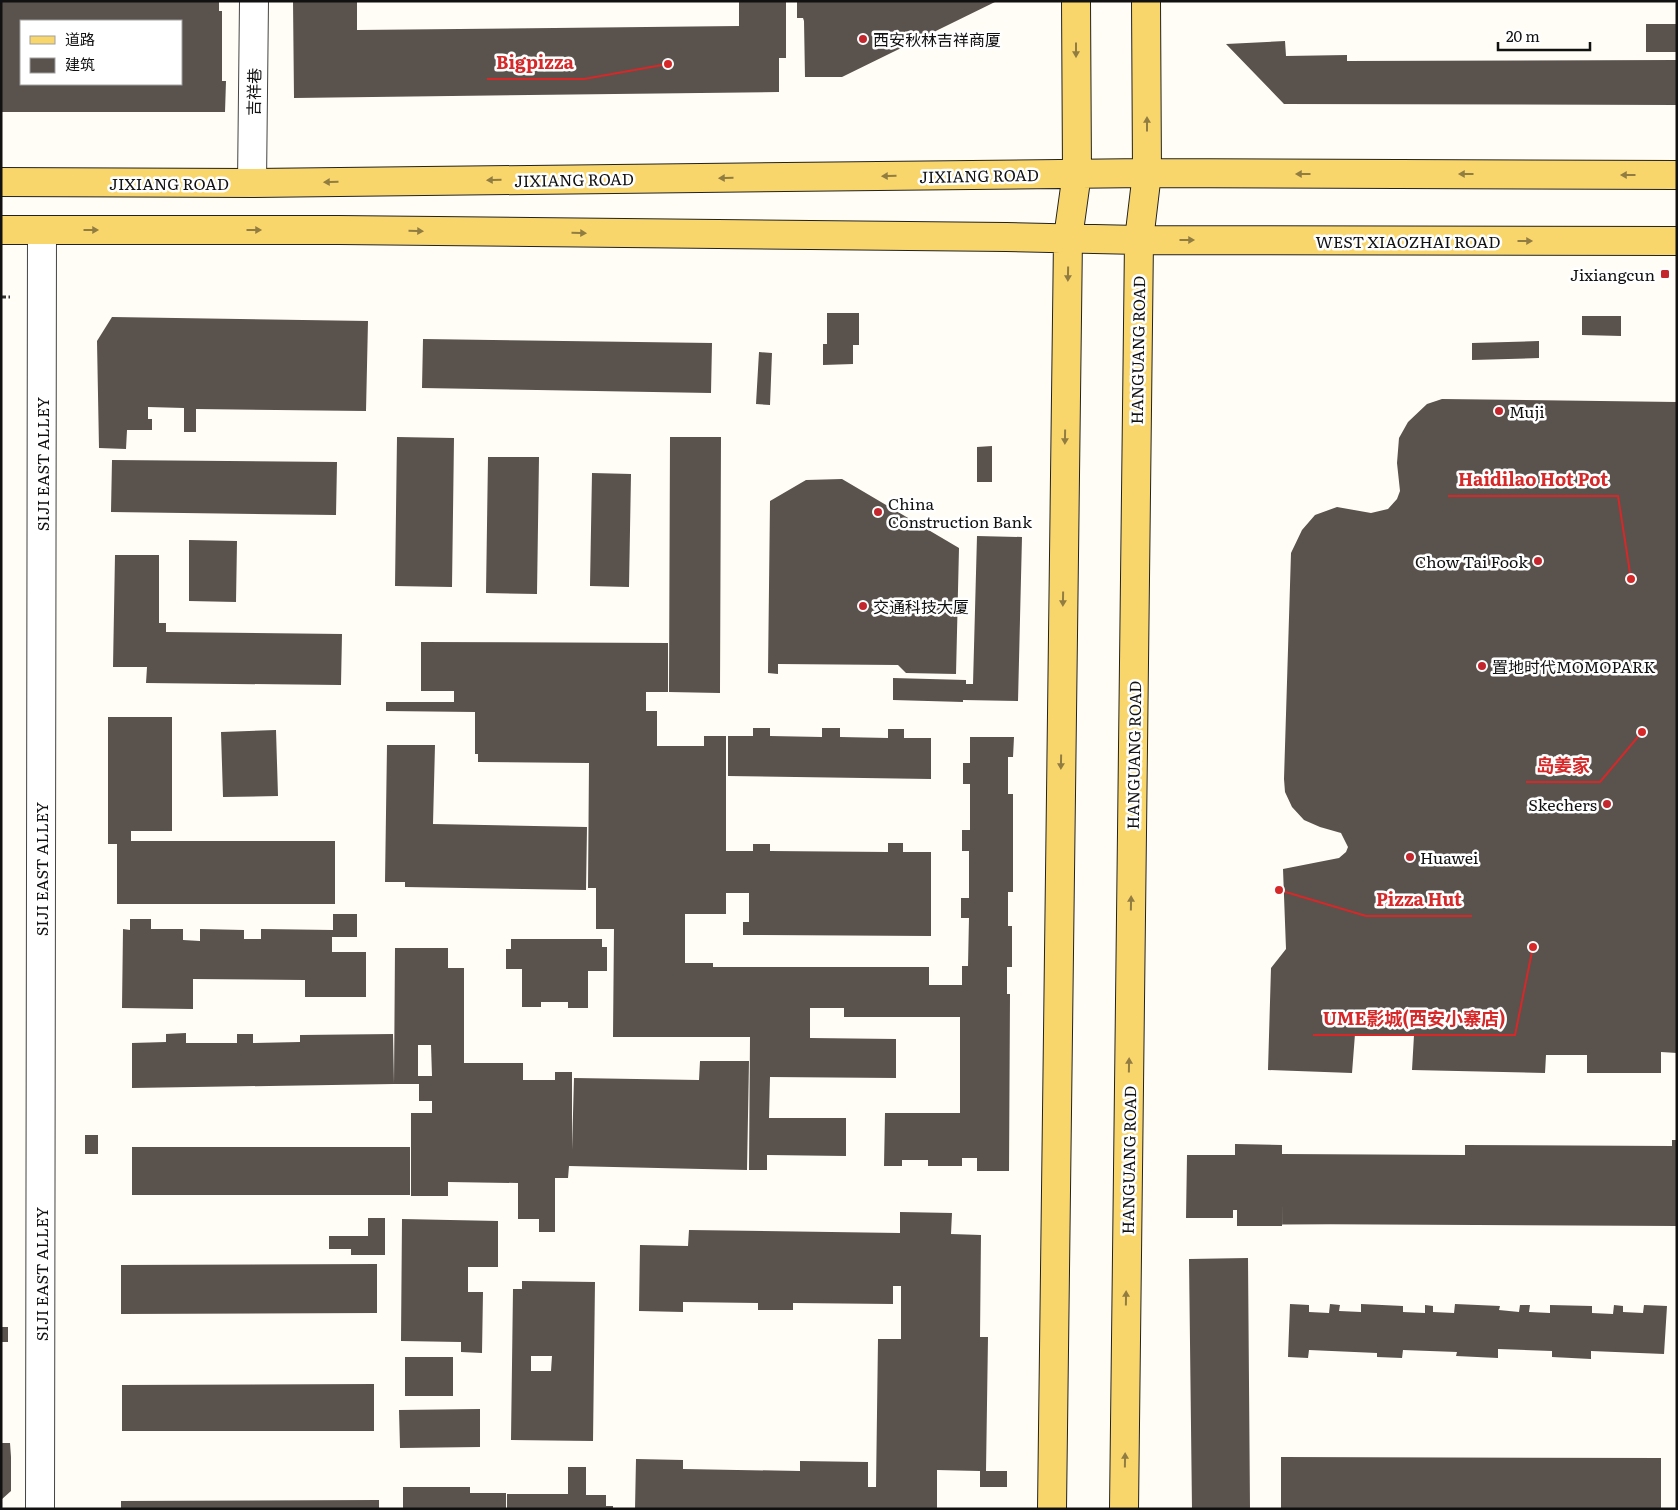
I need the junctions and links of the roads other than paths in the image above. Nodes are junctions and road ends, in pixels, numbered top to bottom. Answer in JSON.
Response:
{"nodes":[{"id":1,"x":254,"y":1,"type":"edge"},
{"id":2,"x":1076,"y":1,"type":"edge"},
{"id":3,"x":1146,"y":1,"type":"edge"},
{"id":4,"x":1147,"y":173,"type":"junction"},
{"id":5,"x":1076,"y":174,"type":"junction"},
{"id":6,"x":1677,"y":175,"type":"edge"},
{"id":7,"x":1,"y":182,"type":"edge"},
{"id":8,"x":252,"y":183,"type":"junction"},
{"id":9,"x":1,"y":230,"type":"edge"},
{"id":10,"x":42,"y":230,"type":"junction"},
{"id":11,"x":1068,"y":238,"type":"junction"},
{"id":12,"x":1138,"y":240,"type":"junction"},
{"id":13,"x":1677,"y":241,"type":"edge"},
{"id":14,"x":40,"y":1509,"type":"edge"},
{"id":15,"x":1052,"y":1509,"type":"edge"},
{"id":16,"x":1124,"y":1509,"type":"edge"}],
"edges":[{"from":1,"to":8,"type":"street","name":"吉祥巷"},
{"from":2,"to":5,"type":"main road","one_way":true},
{"from":4,"to":3,"type":"main road","name":"HANGUANG ROAD","one_way":true},
{"from":4,"to":5,"type":"main road","name":"JIXIANG ROAD"},
{"from":6,"to":4,"type":"main road","one_way":true},
{"from":4,"to":12,"type":"main road","name":"HANGUANG ROAD"},
{"from":5,"to":8,"type":"main road","name":"JIXIANG ROAD","one_way":true},
{"from":5,"to":11,"type":"main road"},
{"from":7,"to":8,"type":"main road","name":"JIXIANG ROAD"},
{"from":9,"to":10,"type":"main road"},
{"from":10,"to":11,"type":"main road","one_way":true},
{"from":10,"to":14,"type":"street","name":"SIJI EAST ALLEY"},
{"from":11,"to":12,"type":"main road"},
{"from":11,"to":15,"type":"main road","one_way":true},
{"from":12,"to":13,"type":"main road","name":"WEST XIAOZHAI ROAD","one_way":true},
{"from":16,"to":12,"type":"main road","name":"HANGUANG ROAD","one_way":true}]}
